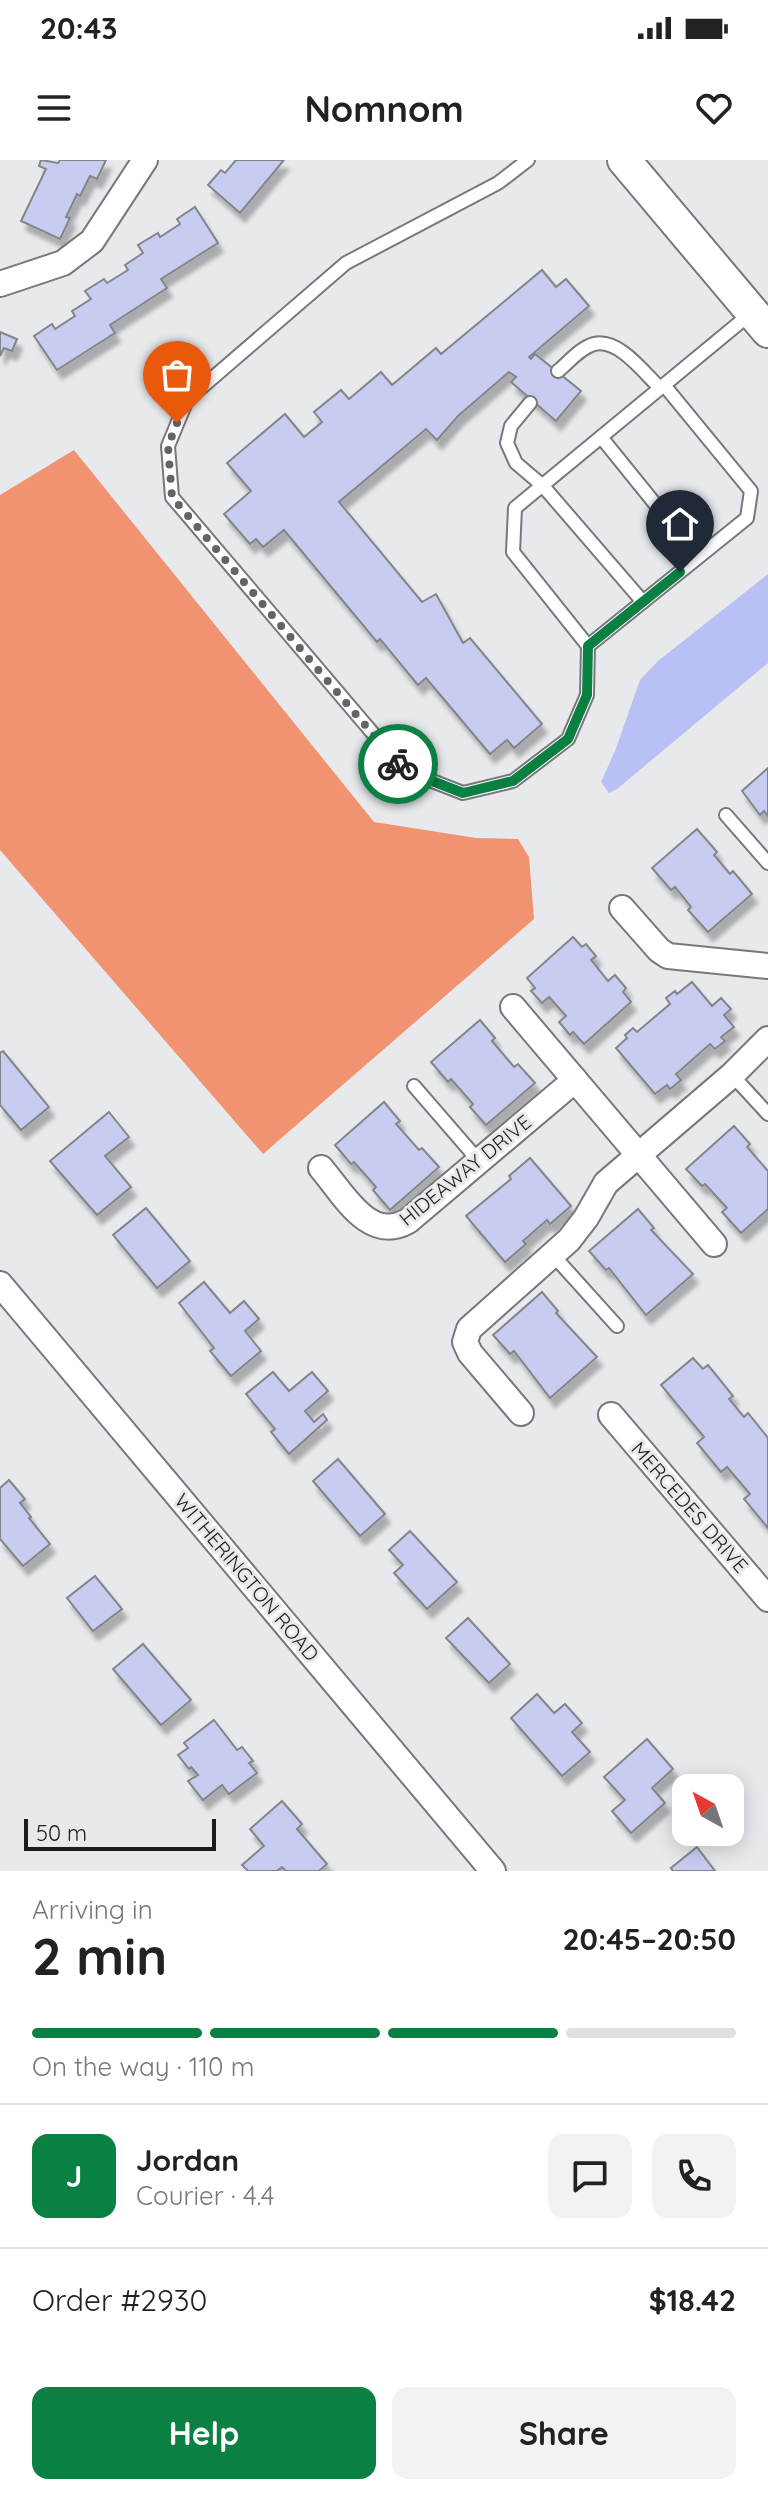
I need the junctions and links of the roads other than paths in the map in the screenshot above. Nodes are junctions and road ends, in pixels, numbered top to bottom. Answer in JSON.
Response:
{"nodes":[{"id":1,"x":145,"y":160,"type":"edge"},
{"id":2,"x":528,"y":160,"type":"edge"},
{"id":3,"x":624,"y":160,"type":"edge"},
{"id":4,"x":0,"y":284,"type":"edge"},
{"id":5,"x":763,"y":313,"type":"edge"},
{"id":6,"x":558,"y":371,"type":"dead end"},
{"id":7,"x":662,"y":387,"type":"junction"},
{"id":8,"x":530,"y":403,"type":"dead end"},
{"id":9,"x":601,"y":437,"type":"junction"},
{"id":10,"x":543,"y":486,"type":"junction"},
{"id":11,"x":698,"y":557,"type":"junction"},
{"id":12,"x":643,"y":602,"type":"junction"},
{"id":13,"x":588,"y":646,"type":"junction"},
{"id":14,"x":726,"y":815,"type":"dead end"},
{"id":15,"x":768,"y":863,"type":"edge"},
{"id":16,"x":622,"y":908,"type":"dead end"},
{"id":17,"x":768,"y":966,"type":"edge"},
{"id":18,"x":513,"y":1007,"type":"dead end"},
{"id":19,"x":768,"y":1039,"type":"edge"},
{"id":20,"x":732,"y":1075,"type":"junction"},
{"id":21,"x":575,"y":1080,"type":"junction"},
{"id":22,"x":414,"y":1086,"type":"dead end"},
{"id":23,"x":768,"y":1114,"type":"edge"},
{"id":24,"x":640,"y":1156,"type":"junction"},
{"id":25,"x":478,"y":1160,"type":"junction"},
{"id":26,"x":321,"y":1168,"type":"dead end"},
{"id":27,"x":714,"y":1244,"type":"dead end"},
{"id":28,"x":553,"y":1255,"type":"junction"},
{"id":29,"x":0,"y":1284,"type":"edge"},
{"id":30,"x":617,"y":1326,"type":"dead end"},
{"id":31,"x":521,"y":1413,"type":"dead end"},
{"id":32,"x":611,"y":1415,"type":"dead end"},
{"id":33,"x":768,"y":1599,"type":"edge"},
{"id":34,"x":493,"y":1871,"type":"edge"}],
"edges":[{"from":1,"to":4,"type":"street"},
{"from":2,"to":13,"type":"lane"},
{"from":3,"to":5,"type":"main road"},
{"from":5,"to":7,"type":"lane"},
{"from":6,"to":7,"type":"lane"},
{"from":7,"to":9,"type":"lane"},
{"from":7,"to":11,"type":"lane"},
{"from":8,"to":10,"type":"lane"},
{"from":9,"to":10,"type":"lane"},
{"from":9,"to":11,"type":"lane"},
{"from":10,"to":12,"type":"lane"},
{"from":10,"to":13,"type":"lane"},
{"from":11,"to":12,"type":"lane"},
{"from":12,"to":13,"type":"lane"},
{"from":14,"to":15,"type":"lane"},
{"from":16,"to":17,"type":"street"},
{"from":18,"to":21,"type":"street"},
{"from":19,"to":20,"type":"street"},
{"from":20,"to":23,"type":"lane"},
{"from":20,"to":24,"type":"street"},
{"from":21,"to":24,"type":"street"},
{"from":21,"to":25,"type":"street","name":"HIDEAWAY DRIVE"},
{"from":22,"to":25,"type":"lane"},
{"from":24,"to":27,"type":"street"},
{"from":24,"to":28,"type":"street"},
{"from":25,"to":26,"type":"street","name":"HIDEAWAY DRIVE"},
{"from":28,"to":30,"type":"lane"},
{"from":28,"to":31,"type":"street"},
{"from":29,"to":34,"type":"street","name":"WITHERINGTON ROAD"},
{"from":32,"to":33,"type":"street","name":"MERCEDES DRIVE"}]}
